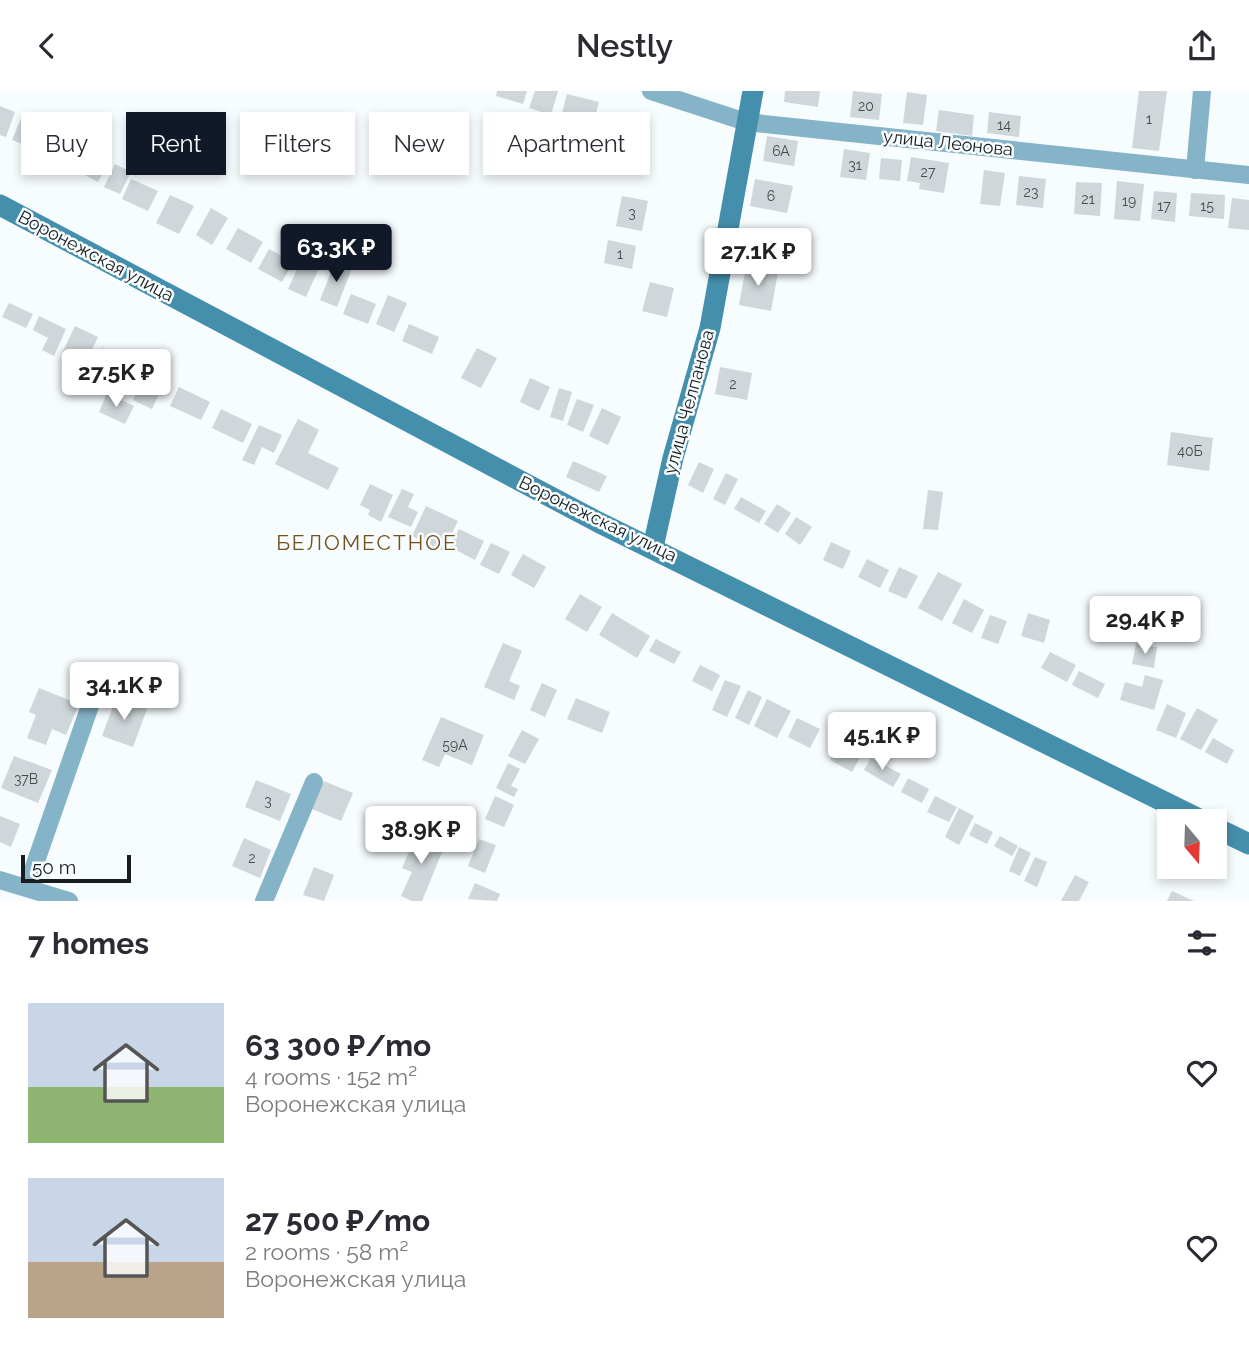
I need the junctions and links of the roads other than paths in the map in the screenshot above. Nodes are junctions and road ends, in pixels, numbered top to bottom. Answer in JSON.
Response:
{"nodes":[{"id":1,"x":651,"y":91,"type":"edge"},
{"id":2,"x":752,"y":91,"type":"edge"},
{"id":3,"x":1202,"y":91,"type":"edge"},
{"id":4,"x":746,"y":122,"type":"junction"},
{"id":5,"x":1195,"y":170,"type":"junction"},
{"id":6,"x":1249,"y":176,"type":"edge"},
{"id":7,"x":0,"y":205,"type":"edge"},
{"id":8,"x":653,"y":547,"type":"junction"},
{"id":9,"x":92,"y":700,"type":"dead end"},
{"id":10,"x":314,"y":782,"type":"dead end"},
{"id":11,"x":1179,"y":809,"type":"edge"},
{"id":12,"x":1227,"y":833,"type":"edge"},
{"id":13,"x":1249,"y":844,"type":"edge"},
{"id":14,"x":0,"y":880,"type":"edge"},
{"id":15,"x":27,"y":887,"type":"junction"},
{"id":16,"x":69,"y":901,"type":"edge"},
{"id":17,"x":264,"y":901,"type":"edge"}],
"edges":[{"from":1,"to":4,"type":"street","name":"улица Леонова"},
{"from":2,"to":4,"type":"street","name":"улица Челпанова"},
{"from":3,"to":5,"type":"street"},
{"from":4,"to":5,"type":"street","name":"улица Леонова"},
{"from":4,"to":8,"type":"street","name":"улица Челпанова"},
{"from":5,"to":6,"type":"street","name":"улица Леонова"},
{"from":7,"to":8,"type":"street","name":"Воронежская улица"},
{"from":8,"to":11,"type":"street","name":"Воронежская улица"},
{"from":9,"to":15,"type":"street"},
{"from":10,"to":17,"type":"street"},
{"from":12,"to":13,"type":"street"},
{"from":14,"to":15,"type":"street"},
{"from":15,"to":16,"type":"street"}]}
